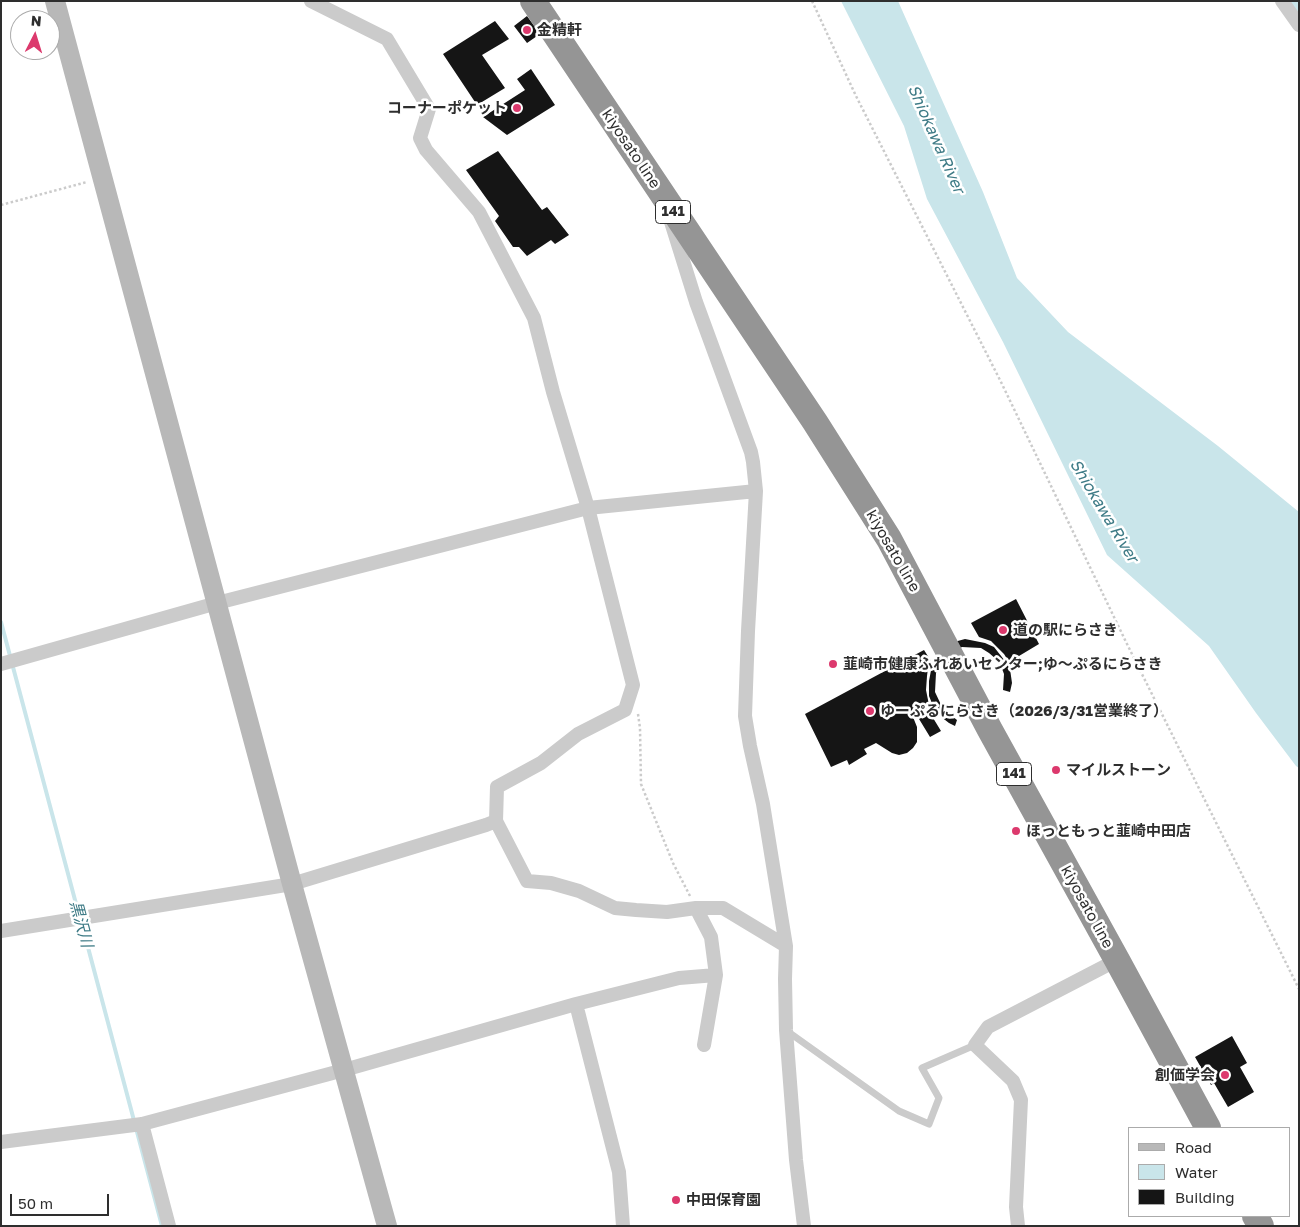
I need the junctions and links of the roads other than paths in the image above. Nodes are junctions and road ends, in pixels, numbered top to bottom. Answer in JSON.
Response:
{"nodes":[{"id":1,"x":55,"y":1,"type":"edge"},
{"id":2,"x":312,"y":1,"type":"edge"},
{"id":3,"x":533,"y":1,"type":"edge"},
{"id":4,"x":1282,"y":1,"type":"edge"},
{"id":5,"x":1299,"y":25,"type":"edge"},
{"id":6,"x":663,"y":197,"type":"junction"},
{"id":7,"x":756,"y":491,"type":"junction"},
{"id":8,"x":588,"y":508,"type":"junction"},
{"id":9,"x":217,"y":603,"type":"junction"},
{"id":10,"x":1,"y":664,"type":"edge"},
{"id":11,"x":496,"y":820,"type":"junction"},
{"id":12,"x":292,"y":884,"type":"junction"},
{"id":13,"x":696,"y":908,"type":"junction"},
{"id":14,"x":1,"y":931,"type":"edge"},
{"id":15,"x":786,"y":946,"type":"junction"},
{"id":16,"x":1117,"y":960,"type":"junction"},
{"id":17,"x":716,"y":975,"type":"junction"},
{"id":18,"x":576,"y":1004,"type":"junction"},
{"id":19,"x":786,"y":1030,"type":"junction"},
{"id":20,"x":704,"y":1045,"type":"dead end"},
{"id":21,"x":975,"y":1045,"type":"junction"},
{"id":22,"x":344,"y":1070,"type":"junction"},
{"id":23,"x":142,"y":1124,"type":"junction"},
{"id":24,"x":1207,"y":1127,"type":"edge"},
{"id":25,"x":1,"y":1142,"type":"edge"},
{"id":26,"x":169,"y":1226,"type":"edge"},
{"id":27,"x":387,"y":1226,"type":"edge"},
{"id":28,"x":624,"y":1226,"type":"edge"},
{"id":29,"x":804,"y":1226,"type":"edge"},
{"id":30,"x":1018,"y":1226,"type":"edge"}],
"edges":[{"from":1,"to":9,"type":"street"},
{"from":2,"to":8,"type":"street"},
{"from":3,"to":6,"type":"highway","name":"kiyosato line","number":"141"},
{"from":4,"to":5,"type":"street"},
{"from":6,"to":7,"type":"street"},
{"from":6,"to":16,"type":"highway","name":"kiyosato line","number":"141"},
{"from":7,"to":8,"type":"street"},
{"from":7,"to":15,"type":"street"},
{"from":8,"to":9,"type":"street"},
{"from":8,"to":11,"type":"street"},
{"from":9,"to":10,"type":"street"},
{"from":9,"to":12,"type":"street"},
{"from":11,"to":12,"type":"street"},
{"from":11,"to":13,"type":"street"},
{"from":12,"to":14,"type":"street"},
{"from":12,"to":22,"type":"street"},
{"from":13,"to":15,"type":"street"},
{"from":13,"to":17,"type":"street"},
{"from":15,"to":19,"type":"street"},
{"from":16,"to":21,"type":"street"},
{"from":16,"to":24,"type":"highway","name":"kiyosato line","number":"141"},
{"from":17,"to":18,"type":"street"},
{"from":17,"to":20,"type":"street"},
{"from":18,"to":22,"type":"street"},
{"from":18,"to":28,"type":"street"},
{"from":19,"to":21,"type":"lane"},
{"from":19,"to":29,"type":"street"},
{"from":21,"to":30,"type":"street"},
{"from":22,"to":23,"type":"street"},
{"from":22,"to":27,"type":"street"},
{"from":23,"to":25,"type":"street"},
{"from":23,"to":26,"type":"street"}]}
